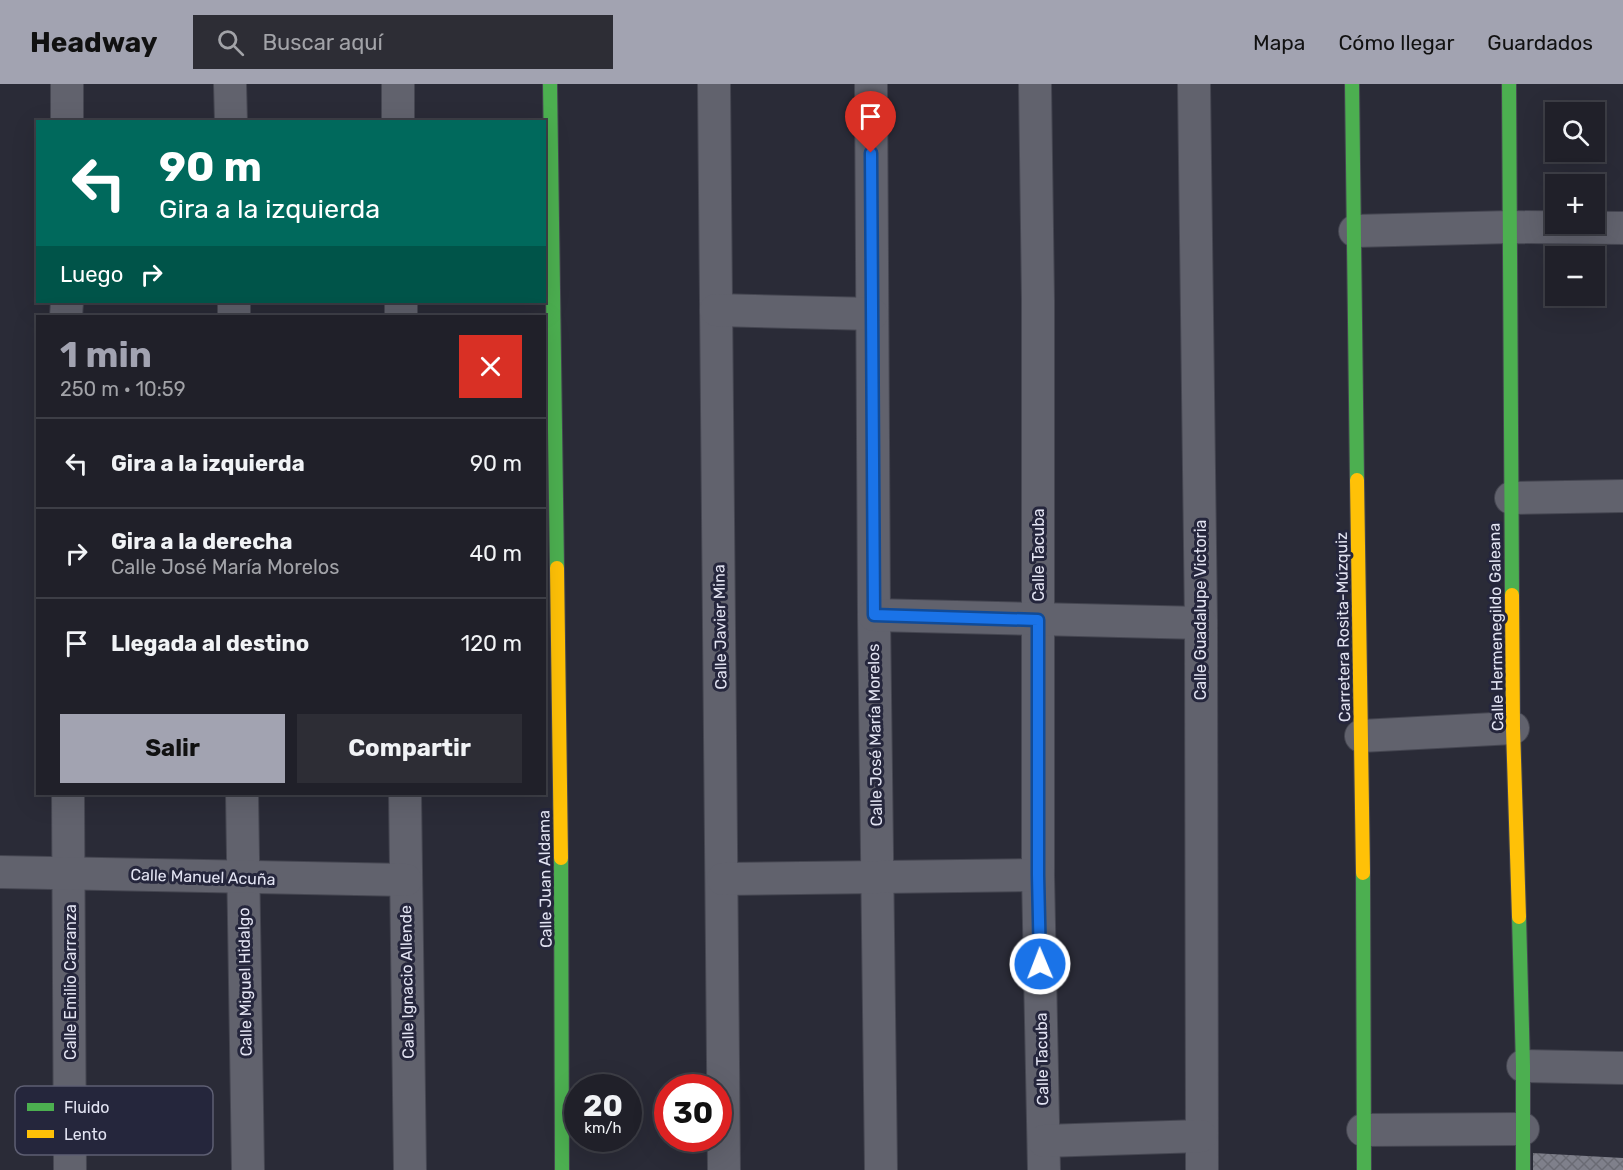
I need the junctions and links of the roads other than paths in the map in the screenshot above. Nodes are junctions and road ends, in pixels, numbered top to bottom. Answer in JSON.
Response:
{"nodes":[{"id":1,"x":68,"y":84,"type":"edge"},
{"id":2,"x":230,"y":84,"type":"edge"},
{"id":3,"x":398,"y":84,"type":"edge"},
{"id":4,"x":549,"y":84,"type":"edge"},
{"id":5,"x":714,"y":84,"type":"edge"},
{"id":6,"x":871,"y":84,"type":"edge"},
{"id":7,"x":1035,"y":84,"type":"edge"},
{"id":8,"x":1194,"y":84,"type":"edge"},
{"id":9,"x":1352,"y":84,"type":"edge"},
{"id":10,"x":1509,"y":84,"type":"edge"},
{"id":11,"x":67,"y":120,"type":"edge"},
{"id":12,"x":231,"y":120,"type":"edge"},
{"id":13,"x":399,"y":120,"type":"edge"},
{"id":14,"x":1511,"y":227,"type":"junction"},
{"id":15,"x":1623,"y":228,"type":"edge"},
{"id":16,"x":1355,"y":231,"type":"junction"},
{"id":17,"x":716,"y":310,"type":"junction"},
{"id":18,"x":872,"y":314,"type":"junction"},
{"id":19,"x":1623,"y":496,"type":"edge"},
{"id":20,"x":1511,"y":498,"type":"junction"},
{"id":21,"x":874,"y":615,"type":"junction"},
{"id":22,"x":1038,"y":620,"type":"junction"},
{"id":23,"x":1201,"y":623,"type":"junction"},
{"id":24,"x":1513,"y":728,"type":"junction"},
{"id":25,"x":1361,"y":736,"type":"junction"},
{"id":26,"x":68,"y":795,"type":"edge"},
{"id":27,"x":242,"y":795,"type":"edge"},
{"id":28,"x":405,"y":795,"type":"edge"},
{"id":29,"x":0,"y":872,"type":"edge"},
{"id":30,"x":69,"y":873,"type":"junction"},
{"id":31,"x":1038,"y":875,"type":"junction"},
{"id":32,"x":243,"y":879,"type":"junction"},
{"id":33,"x":723,"y":879,"type":"junction"},
{"id":34,"x":877,"y":879,"type":"junction"},
{"id":35,"x":406,"y":880,"type":"junction"},
{"id":36,"x":1523,"y":1066,"type":"junction"},
{"id":37,"x":1623,"y":1068,"type":"edge"},
{"id":38,"x":70,"y":1086,"type":"edge"},
{"id":39,"x":1523,"y":1129,"type":"junction"},
{"id":40,"x":1363,"y":1130,"type":"junction"},
{"id":41,"x":1201,"y":1136,"type":"junction"},
{"id":42,"x":70,"y":1155,"type":"edge"},
{"id":43,"x":1044,"y":1155,"type":"edge"},
{"id":44,"x":70,"y":1170,"type":"edge"},
{"id":45,"x":248,"y":1170,"type":"edge"},
{"id":46,"x":410,"y":1170,"type":"edge"},
{"id":47,"x":562,"y":1170,"type":"edge"},
{"id":48,"x":724,"y":1170,"type":"edge"},
{"id":49,"x":881,"y":1170,"type":"edge"},
{"id":50,"x":1202,"y":1170,"type":"edge"},
{"id":51,"x":1364,"y":1170,"type":"edge"},
{"id":52,"x":1522,"y":1170,"type":"edge"}],
"edges":[{"from":1,"to":11,"type":"street"},
{"from":2,"to":12,"type":"street"},
{"from":3,"to":13,"type":"street"},
{"from":4,"to":47,"type":"street","name":"Calle Juan Aldama"},
{"from":5,"to":17,"type":"street","name":"Calle Javier Mina"},
{"from":6,"to":18,"type":"street","name":"Calle José María Morelos"},
{"from":7,"to":22,"type":"street","name":"Calle Tacuba"},
{"from":8,"to":23,"type":"street","name":"Calle Guadalupe Victoria"},
{"from":9,"to":16,"type":"street","name":"Carretera Rosita-Múzquiz"},
{"from":10,"to":14,"type":"street","name":"Calle Hermenegildo Galeana"},
{"from":14,"to":15,"type":"street"},
{"from":14,"to":16,"type":"street"},
{"from":14,"to":20,"type":"street","name":"Calle Hermenegildo Galeana"},
{"from":16,"to":25,"type":"street","name":"Carretera Rosita-Múzquiz"},
{"from":17,"to":18,"type":"street"},
{"from":17,"to":33,"type":"street","name":"Calle Javier Mina"},
{"from":18,"to":21,"type":"street","name":"Calle José María Morelos"},
{"from":19,"to":20,"type":"street"},
{"from":20,"to":24,"type":"street","name":"Calle Hermenegildo Galeana"},
{"from":21,"to":22,"type":"street"},
{"from":21,"to":34,"type":"street","name":"Calle José María Morelos"},
{"from":22,"to":23,"type":"street"},
{"from":22,"to":31,"type":"street","name":"Calle Tacuba"},
{"from":23,"to":41,"type":"street","name":"Calle Guadalupe Victoria"},
{"from":24,"to":25,"type":"street"},
{"from":24,"to":36,"type":"street","name":"Calle Hermenegildo Galeana"},
{"from":25,"to":40,"type":"street","name":"Carretera Rosita-Múzquiz"},
{"from":26,"to":30,"type":"street","name":"Calle Emilio Carranza"},
{"from":27,"to":32,"type":"street","name":"Calle Miguel Hidalgo"},
{"from":28,"to":35,"type":"street","name":"Calle Ignacio Allende"},
{"from":29,"to":30,"type":"street","name":"Calle Manuel Acuña"},
{"from":30,"to":32,"type":"street","name":"Calle Manuel Acuña"},
{"from":30,"to":38,"type":"street","name":"Calle Emilio Carranza"},
{"from":31,"to":34,"type":"street"},
{"from":31,"to":43,"type":"street","name":"Calle Tacuba"},
{"from":32,"to":35,"type":"street","name":"Calle Manuel Acuña"},
{"from":32,"to":45,"type":"street","name":"Calle Miguel Hidalgo"},
{"from":33,"to":34,"type":"street"},
{"from":33,"to":48,"type":"street","name":"Calle Javier Mina"},
{"from":34,"to":49,"type":"street","name":"Calle José María Morelos"},
{"from":35,"to":46,"type":"street","name":"Calle Ignacio Allende"},
{"from":36,"to":37,"type":"street"},
{"from":36,"to":39,"type":"street","name":"Calle Hermenegildo Galeana"},
{"from":39,"to":40,"type":"street"},
{"from":39,"to":52,"type":"street","name":"Calle Hermenegildo Galeana"},
{"from":40,"to":51,"type":"street","name":"Carretera Rosita-Múzquiz"},
{"from":41,"to":43,"type":"street"},
{"from":41,"to":50,"type":"street","name":"Calle Guadalupe Victoria"},
{"from":42,"to":44,"type":"street","name":"Calle Emilio Carranza"}]}
